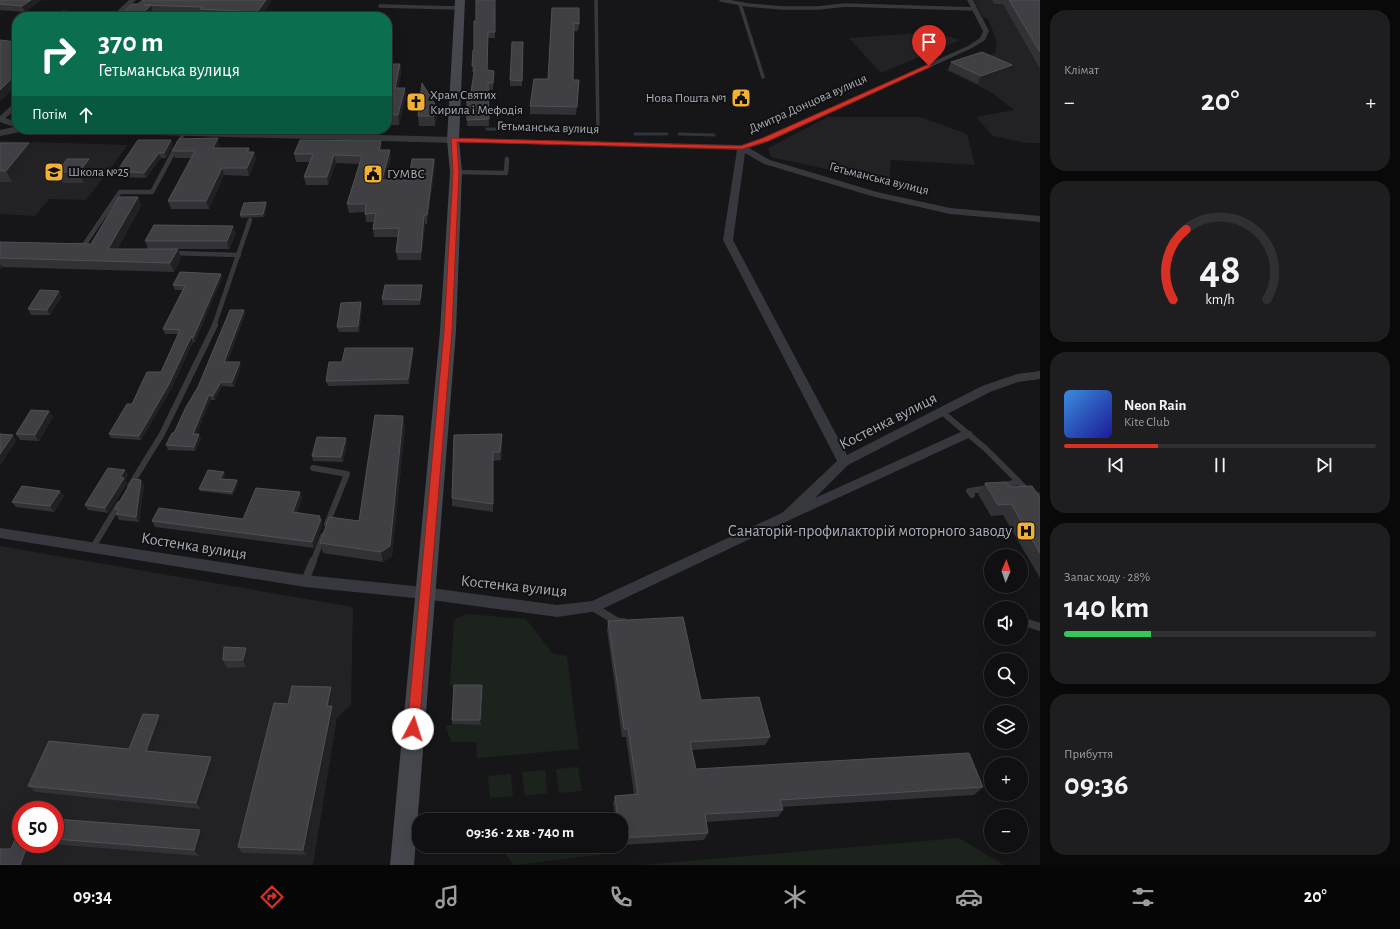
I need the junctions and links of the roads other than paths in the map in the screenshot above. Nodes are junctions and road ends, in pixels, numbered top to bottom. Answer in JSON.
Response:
{"nodes":[{"id":1,"x":133,"y":0,"type":"edge"},
{"id":2,"x":596,"y":0,"type":"edge"},
{"id":3,"x":722,"y":0,"type":"edge"},
{"id":4,"x":842,"y":0,"type":"edge"},
{"id":5,"x":970,"y":0,"type":"edge"},
{"id":6,"x":459,"y":4,"type":"edge"},
{"id":7,"x":740,"y":4,"type":"junction"},
{"id":8,"x":845,"y":5,"type":"junction"},
{"id":9,"x":380,"y":6,"type":"dead end"},
{"id":10,"x":975,"y":9,"type":"junction"},
{"id":11,"x":120,"y":12,"type":"edge"},
{"id":12,"x":763,"y":77,"type":"dead end"},
{"id":13,"x":12,"y":108,"type":"edge"},
{"id":14,"x":0,"y":119,"type":"edge"},
{"id":15,"x":12,"y":123,"type":"edge"},
{"id":16,"x":12,"y":131,"type":"edge"},
{"id":17,"x":598,"y":132,"type":"dead end"},
{"id":18,"x":0,"y":133,"type":"edge"},
{"id":19,"x":183,"y":134,"type":"edge"},
{"id":20,"x":222,"y":134,"type":"edge"},
{"id":21,"x":453,"y":140,"type":"junction"},
{"id":22,"x":742,"y":148,"type":"junction"},
{"id":23,"x":507,"y":159,"type":"dead end"},
{"id":24,"x":456,"y":172,"type":"junction"},
{"id":25,"x":1040,"y":219,"type":"edge"},
{"id":26,"x":250,"y":220,"type":"edge"},
{"id":27,"x":69,"y":245,"type":"edge"},
{"id":28,"x":168,"y":253,"type":"edge"},
{"id":29,"x":239,"y":255,"type":"junction"},
{"id":30,"x":1040,"y":375,"type":"edge"},
{"id":31,"x":942,"y":412,"type":"junction"},
{"id":32,"x":967,"y":434,"type":"junction"},
{"id":33,"x":844,"y":462,"type":"junction"},
{"id":34,"x":313,"y":468,"type":"dead end"},
{"id":35,"x":1018,"y":482,"type":"junction"},
{"id":36,"x":126,"y":494,"type":"edge"},
{"id":37,"x":972,"y":495,"type":"dead end"},
{"id":38,"x":1040,"y":497,"type":"edge"},
{"id":39,"x":122,"y":500,"type":"edge"},
{"id":40,"x":787,"y":517,"type":"junction"},
{"id":41,"x":0,"y":533,"type":"edge"},
{"id":42,"x":93,"y":547,"type":"junction"},
{"id":43,"x":305,"y":581,"type":"junction"},
{"id":44,"x":424,"y":593,"type":"junction"},
{"id":45,"x":593,"y":607,"type":"junction"},
{"id":46,"x":634,"y":621,"type":"edge"},
{"id":47,"x":1028,"y":623,"type":"edge"},
{"id":48,"x":1040,"y":627,"type":"edge"},
{"id":49,"x":402,"y":865,"type":"edge"}],
"edges":[{"from":1,"to":11,"type":"street"},
{"from":2,"to":17,"type":"lane"},
{"from":3,"to":7,"type":"lane"},
{"from":4,"to":8,"type":"lane"},
{"from":5,"to":10,"type":"street","name":"Дмитра Донцова вулиця"},
{"from":6,"to":9,"type":"lane"},
{"from":6,"to":21,"type":"main road"},
{"from":7,"to":8,"type":"lane"},
{"from":7,"to":12,"type":"lane"},
{"from":8,"to":10,"type":"lane"},
{"from":10,"to":22,"type":"street","name":"Дмитра Донцова вулиця"},
{"from":13,"to":14,"type":"street"},
{"from":14,"to":15,"type":"street"},
{"from":16,"to":18,"type":"street"},
{"from":19,"to":27,"type":"lane"},
{"from":20,"to":21,"type":"street","name":"Гетьманська вулиця"},
{"from":21,"to":22,"type":"street","name":"Гетьманська вулиця"},
{"from":21,"to":24,"type":"main road"},
{"from":22,"to":25,"type":"street","name":"Гетьманська вулиця"},
{"from":22,"to":33,"type":"street","name":"Дмитра Донцова вулиця"},
{"from":23,"to":24,"type":"lane"},
{"from":24,"to":44,"type":"main road"},
{"from":26,"to":29,"type":"lane"},
{"from":28,"to":29,"type":"lane"},
{"from":29,"to":36,"type":"lane"},
{"from":30,"to":31,"type":"street","name":"Костенка вулиця"},
{"from":31,"to":32,"type":"lane"},
{"from":31,"to":33,"type":"street","name":"Костенка вулиця"},
{"from":32,"to":35,"type":"lane"},
{"from":32,"to":40,"type":"street"},
{"from":33,"to":40,"type":"street","name":"Костенка вулиця"},
{"from":34,"to":43,"type":"lane"},
{"from":35,"to":37,"type":"lane"},
{"from":35,"to":38,"type":"lane"},
{"from":39,"to":42,"type":"lane"},
{"from":40,"to":45,"type":"street","name":"Костенка вулиця"},
{"from":41,"to":42,"type":"street","name":"Костенка вулиця"},
{"from":42,"to":43,"type":"street","name":"Костенка вулиця"},
{"from":43,"to":44,"type":"street","name":"Костенка вулиця"},
{"from":44,"to":45,"type":"street","name":"Костенка вулиця"},
{"from":44,"to":49,"type":"main road"},
{"from":45,"to":46,"type":"lane"},
{"from":47,"to":48,"type":"lane"}]}
